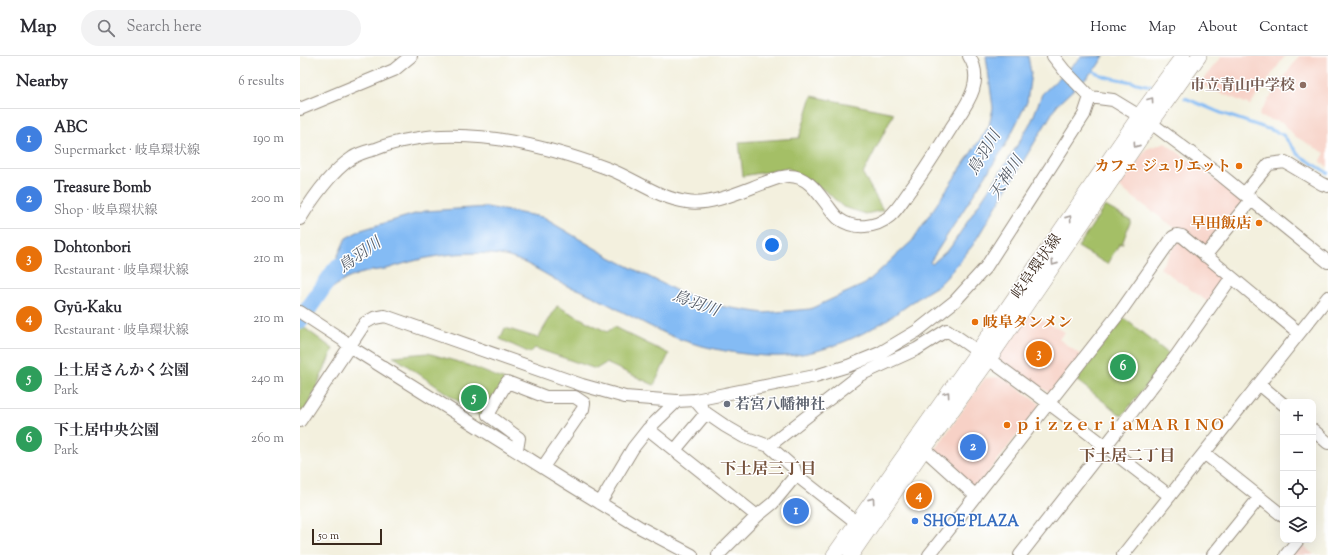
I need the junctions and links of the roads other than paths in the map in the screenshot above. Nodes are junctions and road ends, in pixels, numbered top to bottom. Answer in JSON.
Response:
{"nodes":[{"id":1,"x":411,"y":56,"type":"edge"},
{"id":2,"x":969,"y":56,"type":"edge"},
{"id":3,"x":1053,"y":56,"type":"edge"},
{"id":4,"x":1183,"y":56,"type":"edge"},
{"id":5,"x":1199,"y":56,"type":"edge"},
{"id":6,"x":1090,"y":97,"type":"junction"},
{"id":7,"x":300,"y":109,"type":"edge"},
{"id":8,"x":1145,"y":119,"type":"junction"},
{"id":9,"x":1328,"y":186,"type":"edge"},
{"id":10,"x":1248,"y":197,"type":"junction"},
{"id":11,"x":303,"y":204,"type":"edge"},
{"id":12,"x":300,"y":219,"type":"edge"},
{"id":13,"x":1205,"y":256,"type":"junction"},
{"id":14,"x":1328,"y":262,"type":"edge"},
{"id":15,"x":1231,"y":278,"type":"junction"},
{"id":16,"x":1328,"y":297,"type":"edge"},
{"id":17,"x":300,"y":312,"type":"edge"},
{"id":18,"x":1299,"y":333,"type":"junction"},
{"id":19,"x":346,"y":343,"type":"junction"},
{"id":20,"x":983,"y":355,"type":"junction"},
{"id":21,"x":1259,"y":384,"type":"junction"},
{"id":22,"x":695,"y":400,"type":"junction"},
{"id":23,"x":676,"y":401,"type":"junction"},
{"id":24,"x":1280,"y":402,"type":"edge"},
{"id":25,"x":1049,"y":403,"type":"junction"},
{"id":26,"x":706,"y":413,"type":"junction"},
{"id":27,"x":300,"y":420,"type":"edge"},
{"id":28,"x":648,"y":429,"type":"junction"},
{"id":29,"x":1316,"y":432,"type":"edge"},
{"id":30,"x":1327,"y":440,"type":"edge"},
{"id":31,"x":769,"y":446,"type":"junction"},
{"id":32,"x":1105,"y":446,"type":"junction"},
{"id":33,"x":924,"y":449,"type":"junction"},
{"id":34,"x":517,"y":450,"type":"junction"},
{"id":35,"x":675,"y":450,"type":"junction"},
{"id":36,"x":1204,"y":453,"type":"junction"},
{"id":37,"x":543,"y":467,"type":"junction"},
{"id":38,"x":796,"y":475,"type":"junction"},
{"id":39,"x":976,"y":496,"type":"junction"},
{"id":40,"x":1170,"y":496,"type":"junction"},
{"id":41,"x":1259,"y":498,"type":"junction"},
{"id":42,"x":600,"y":503,"type":"junction"},
{"id":43,"x":1280,"y":514,"type":"edge"},
{"id":44,"x":757,"y":516,"type":"junction"},
{"id":45,"x":856,"y":522,"type":"junction"},
{"id":46,"x":1296,"y":543,"type":"edge"},
{"id":47,"x":692,"y":555,"type":"edge"},
{"id":48,"x":718,"y":555,"type":"edge"},
{"id":49,"x":834,"y":555,"type":"edge"},
{"id":50,"x":851,"y":555,"type":"edge"},
{"id":51,"x":929,"y":555,"type":"edge"},
{"id":52,"x":1020,"y":555,"type":"edge"},
{"id":53,"x":1123,"y":555,"type":"edge"},
{"id":54,"x":1213,"y":555,"type":"edge"},
{"id":55,"x":1286,"y":555,"type":"edge"}],
"edges":[{"from":1,"to":7,"type":"street"},
{"from":2,"to":11,"type":"street"},
{"from":3,"to":6,"type":"street"},
{"from":8,"to":4,"type":"main road","name":"岐阜環状線","one_way":true},
{"from":5,"to":8,"type":"main road","name":"岐阜環状線"},
{"from":6,"to":8,"type":"street"},
{"from":6,"to":22,"type":"street"},
{"from":8,"to":10,"type":"street"},
{"from":8,"to":20,"type":"main road","name":"岐阜環状線"},
{"from":9,"to":10,"type":"street"},
{"from":10,"to":13,"type":"street"},
{"from":10,"to":14,"type":"street"},
{"from":11,"to":12,"type":"street"},
{"from":13,"to":15,"type":"street"},
{"from":13,"to":25,"type":"street"},
{"from":15,"to":18,"type":"street"},
{"from":15,"to":32,"type":"street"},
{"from":16,"to":18,"type":"street"},
{"from":17,"to":19,"type":"street"},
{"from":18,"to":21,"type":"street"},
{"from":19,"to":23,"type":"street"},
{"from":19,"to":27,"type":"street"},
{"from":19,"to":34,"type":"street"},
{"from":20,"to":25,"type":"street"},
{"from":20,"to":31,"type":"street"},
{"from":20,"to":33,"type":"main road","name":"岐阜環状線"},
{"from":45,"to":20,"type":"main road","name":"岐阜環状線","one_way":true},
{"from":21,"to":24,"type":"street"},
{"from":21,"to":36,"type":"street"},
{"from":22,"to":23,"type":"street"},
{"from":22,"to":26,"type":"street"},
{"from":23,"to":28,"type":"street"},
{"from":25,"to":32,"type":"street"},
{"from":25,"to":39,"type":"street"},
{"from":26,"to":31,"type":"street"},
{"from":26,"to":35,"type":"street"},
{"from":28,"to":35,"type":"street"},
{"from":28,"to":42,"type":"street"},
{"from":29,"to":30,"type":"street"},
{"from":31,"to":38,"type":"street"},
{"from":32,"to":40,"type":"street"},
{"from":32,"to":52,"type":"street"},
{"from":33,"to":39,"type":"street"},
{"from":33,"to":50,"type":"main road","name":"岐阜環状線"},
{"from":34,"to":37,"type":"street"},
{"from":34,"to":37,"type":"street"},
{"from":35,"to":44,"type":"street"},
{"from":36,"to":40,"type":"street"},
{"from":36,"to":41,"type":"street"},
{"from":37,"to":42,"type":"street"},
{"from":38,"to":44,"type":"street"},
{"from":38,"to":45,"type":"street"},
{"from":39,"to":51,"type":"street"},
{"from":40,"to":53,"type":"street"},
{"from":41,"to":43,"type":"street"},
{"from":41,"to":54,"type":"street"},
{"from":42,"to":47,"type":"street"},
{"from":44,"to":48,"type":"street"},
{"from":45,"to":49,"type":"main road","name":"岐阜環状線"},
{"from":46,"to":55,"type":"street"}]}
